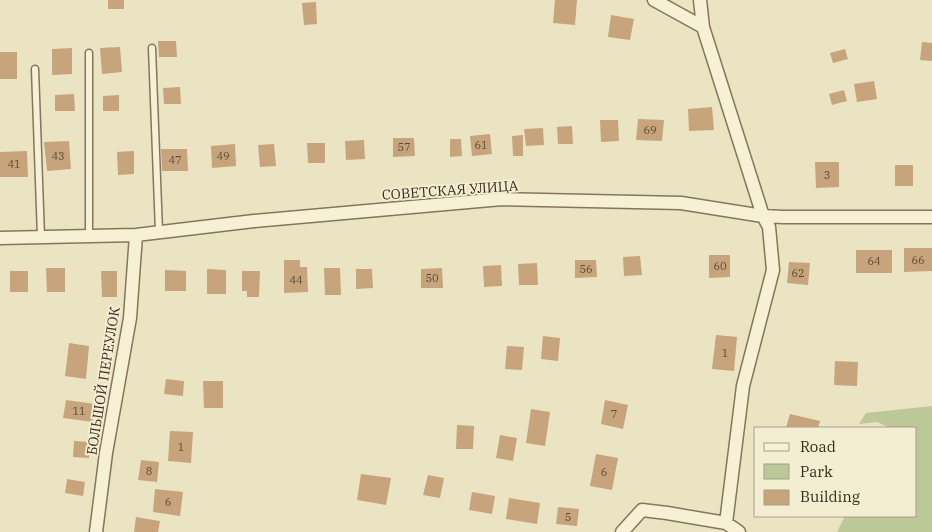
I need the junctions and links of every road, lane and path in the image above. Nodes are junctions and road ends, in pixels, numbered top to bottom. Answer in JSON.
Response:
{"nodes":[{"id":1,"x":654,"y":0,"type":"edge"},
{"id":2,"x":700,"y":0,"type":"edge"},
{"id":3,"x":703,"y":27,"type":"junction"},
{"id":4,"x":152,"y":48,"type":"dead end"},
{"id":5,"x":89,"y":53,"type":"dead end"},
{"id":6,"x":35,"y":69,"type":"dead end"},
{"id":7,"x":763,"y":216,"type":"junction"},
{"id":8,"x":932,"y":217,"type":"edge"},
{"id":9,"x":159,"y":232,"type":"junction"},
{"id":10,"x":136,"y":235,"type":"junction"},
{"id":11,"x":89,"y":236,"type":"junction"},
{"id":12,"x":41,"y":237,"type":"junction"},
{"id":13,"x":0,"y":238,"type":"edge"},
{"id":14,"x":726,"y":523,"type":"junction"},
{"id":15,"x":96,"y":532,"type":"edge"},
{"id":16,"x":622,"y":532,"type":"edge"},
{"id":17,"x":738,"y":532,"type":"edge"}],
"edges":[{"from":1,"to":3,"type":"street"},
{"from":2,"to":3,"type":"street"},
{"from":3,"to":7,"type":"street"},
{"from":4,"to":9,"type":"lane"},
{"from":5,"to":11,"type":"lane"},
{"from":6,"to":12,"type":"lane"},
{"from":7,"to":8,"type":"street","name":"СОВЕТСКАЯ УЛИЦА"},
{"from":7,"to":9,"type":"street","name":"СОВЕТСКАЯ УЛИЦА"},
{"from":7,"to":14,"type":"street"},
{"from":9,"to":10,"type":"street","name":"СОВЕТСКАЯ УЛИЦА"},
{"from":10,"to":11,"type":"street","name":"СОВЕТСКАЯ УЛИЦА"},
{"from":10,"to":15,"type":"street","name":"БОЛЬШОЙ ПЕРЕУЛОК"},
{"from":11,"to":12,"type":"street","name":"СОВЕТСКАЯ УЛИЦА"},
{"from":12,"to":13,"type":"street","name":"СОВЕТСКАЯ УЛИЦА"},
{"from":14,"to":16,"type":"street"},
{"from":14,"to":17,"type":"street"}]}
